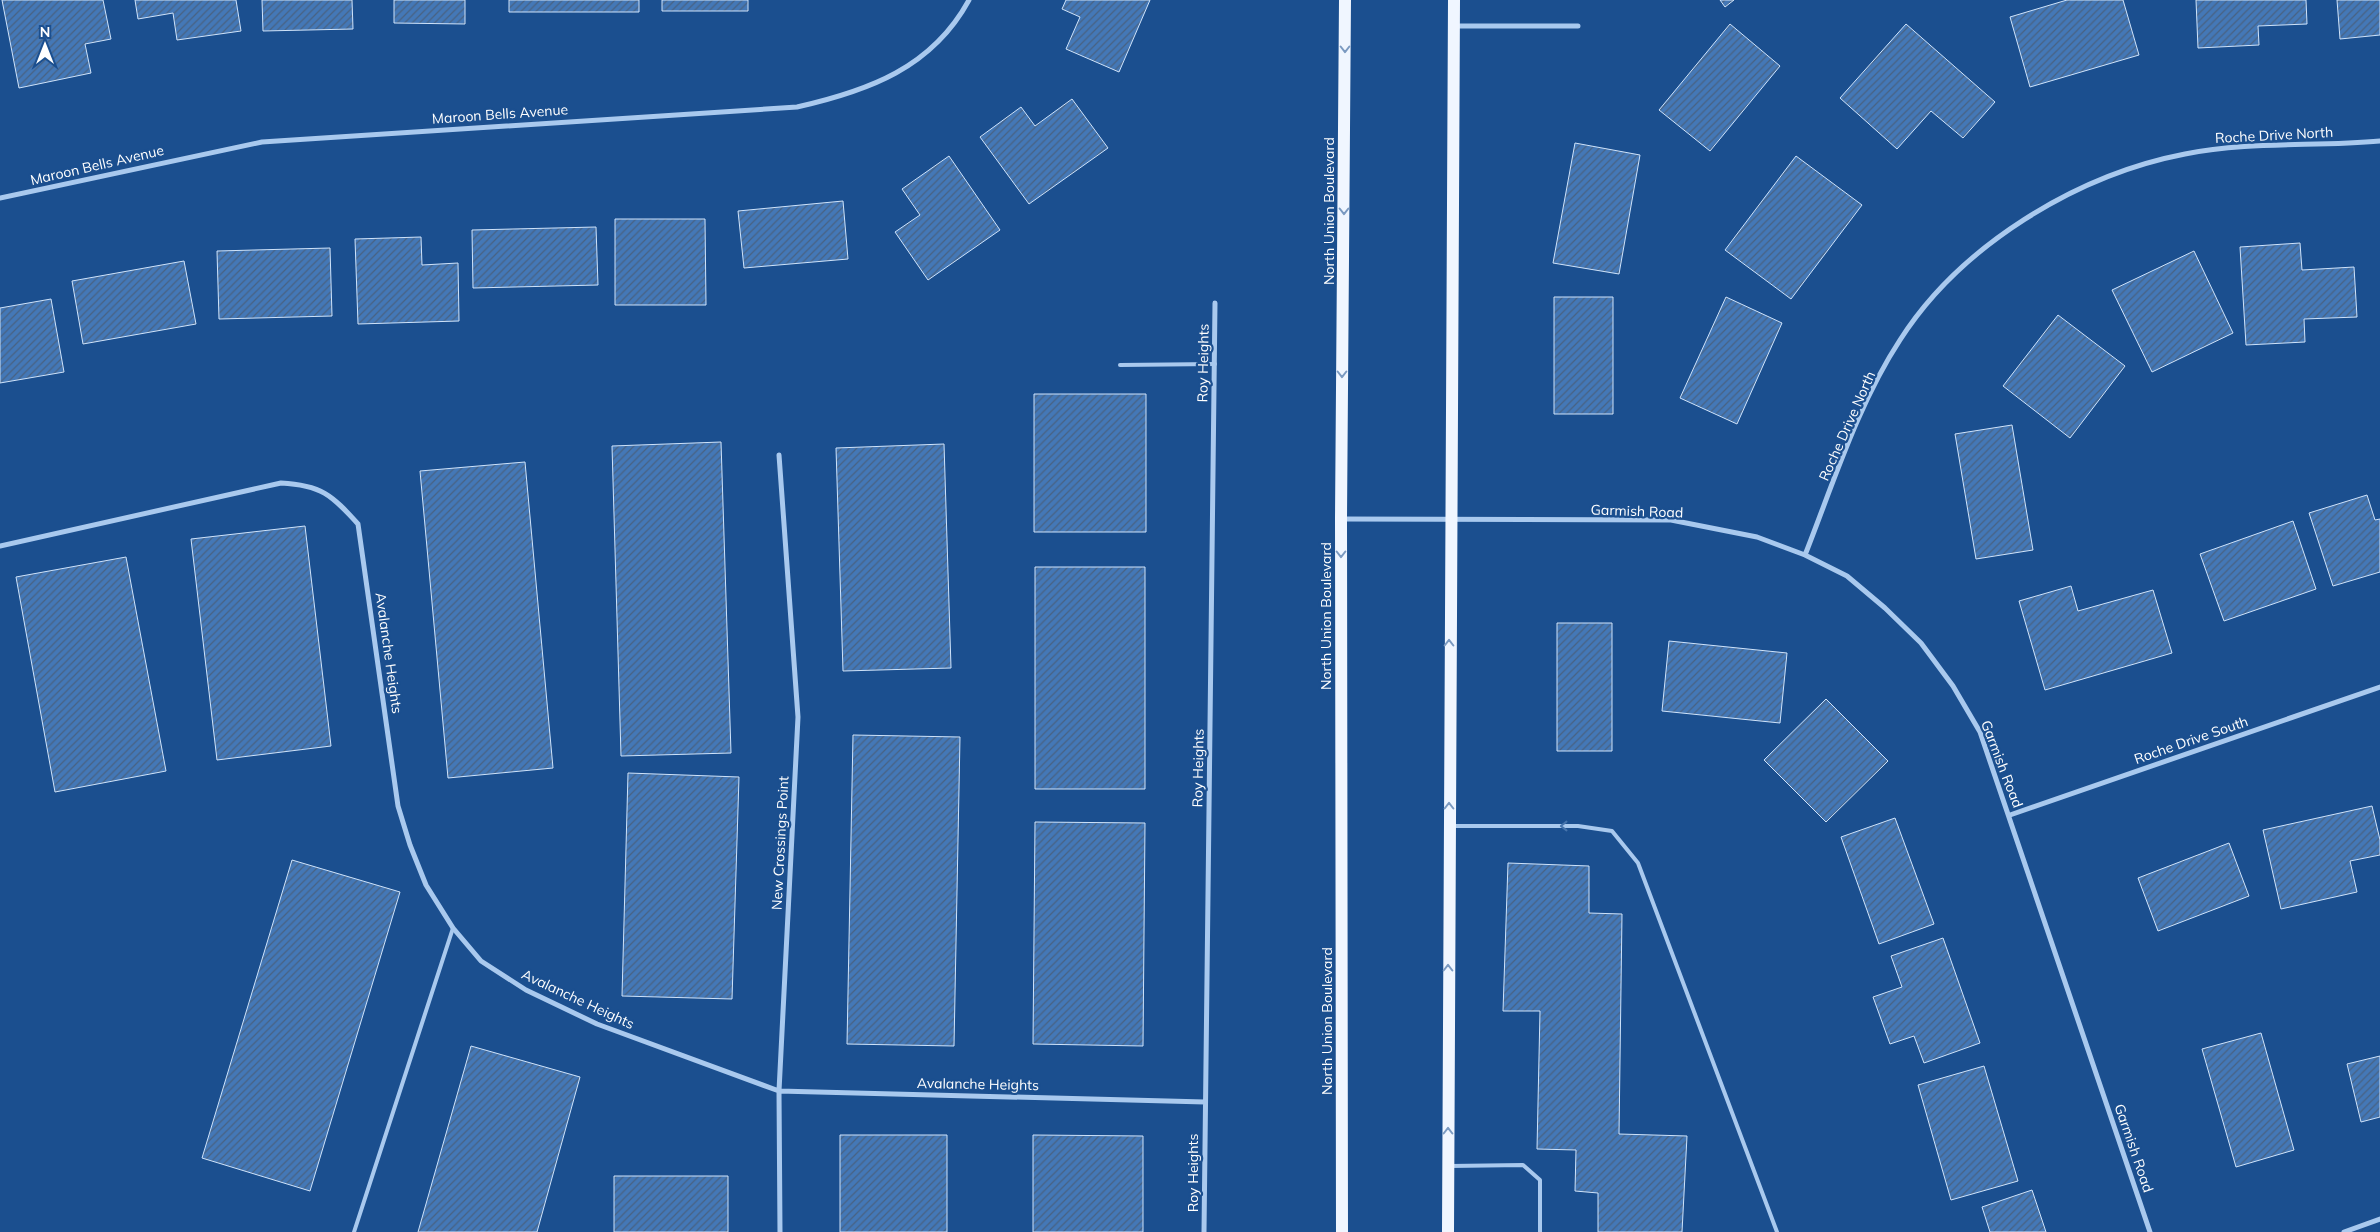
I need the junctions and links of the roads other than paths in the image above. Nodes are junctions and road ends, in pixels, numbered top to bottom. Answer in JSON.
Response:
{"nodes":[{"id":1,"x":969,"y":0,"type":"edge"},
{"id":2,"x":1345,"y":0,"type":"edge"},
{"id":3,"x":1454,"y":0,"type":"edge"},
{"id":4,"x":1454,"y":26,"type":"junction"},
{"id":5,"x":1578,"y":26,"type":"dead end"},
{"id":6,"x":2380,"y":141,"type":"edge"},
{"id":7,"x":0,"y":198,"type":"edge"},
{"id":8,"x":1215,"y":304,"type":"dead end"},
{"id":9,"x":1214,"y":364,"type":"junction"},
{"id":10,"x":1120,"y":365,"type":"dead end"},
{"id":11,"x":779,"y":455,"type":"dead end"},
{"id":12,"x":1341,"y":519,"type":"junction"},
{"id":13,"x":1450,"y":519,"type":"junction"},
{"id":14,"x":0,"y":546,"type":"edge"},
{"id":15,"x":1805,"y":555,"type":"junction"},
{"id":16,"x":2380,"y":687,"type":"edge"},
{"id":17,"x":2010,"y":815,"type":"junction"},
{"id":18,"x":1449,"y":826,"type":"junction"},
{"id":19,"x":453,"y":928,"type":"junction"},
{"id":20,"x":779,"y":1091,"type":"junction"},
{"id":21,"x":1205,"y":1102,"type":"junction"},
{"id":22,"x":1448,"y":1166,"type":"junction"},
{"id":23,"x":2380,"y":1219,"type":"edge"},
{"id":24,"x":354,"y":1232,"type":"edge"},
{"id":25,"x":780,"y":1232,"type":"edge"},
{"id":26,"x":1204,"y":1232,"type":"edge"},
{"id":27,"x":1342,"y":1232,"type":"edge"},
{"id":28,"x":1448,"y":1232,"type":"edge"},
{"id":29,"x":1540,"y":1232,"type":"edge"},
{"id":30,"x":1777,"y":1232,"type":"edge"},
{"id":31,"x":2150,"y":1232,"type":"edge"},
{"id":32,"x":2344,"y":1232,"type":"edge"}],
"edges":[{"from":1,"to":7,"type":"street","name":"Maroon Bells Avenue"},
{"from":2,"to":12,"type":"main road","name":"North Union Boulevard","one_way":true},
{"from":3,"to":4,"type":"main road"},
{"from":4,"to":5,"type":"street"},
{"from":4,"to":13,"type":"main road"},
{"from":6,"to":15,"type":"street","name":"Roche Drive North"},
{"from":8,"to":9,"type":"street","name":"Roy Heights"},
{"from":9,"to":10,"type":"lane"},
{"from":9,"to":21,"type":"street","name":"Roy Heights"},
{"from":11,"to":20,"type":"street","name":"New Crossings Point"},
{"from":12,"to":13,"type":"street","name":"Garmish Road"},
{"from":12,"to":27,"type":"main road","name":"North Union Boulevard","one_way":true},
{"from":13,"to":15,"type":"street","name":"Garmish Road"},
{"from":18,"to":13,"type":"main road","one_way":true},
{"from":14,"to":19,"type":"street","name":"Avalanche Heights"},
{"from":15,"to":17,"type":"street","name":"Garmish Road"},
{"from":16,"to":17,"type":"street","name":"Roche Drive South"},
{"from":17,"to":31,"type":"street","name":"Garmish Road"},
{"from":22,"to":18,"type":"main road","one_way":true},
{"from":30,"to":18,"type":"lane","one_way":true},
{"from":19,"to":20,"type":"street","name":"Avalanche Heights"},
{"from":19,"to":24,"type":"lane"},
{"from":20,"to":21,"type":"street","name":"Avalanche Heights"},
{"from":20,"to":25,"type":"street","name":"New Crossings Point"},
{"from":21,"to":26,"type":"street","name":"Roy Heights"},
{"from":22,"to":28,"type":"main road"},
{"from":22,"to":29,"type":"lane"},
{"from":23,"to":32,"type":"street"}]}
